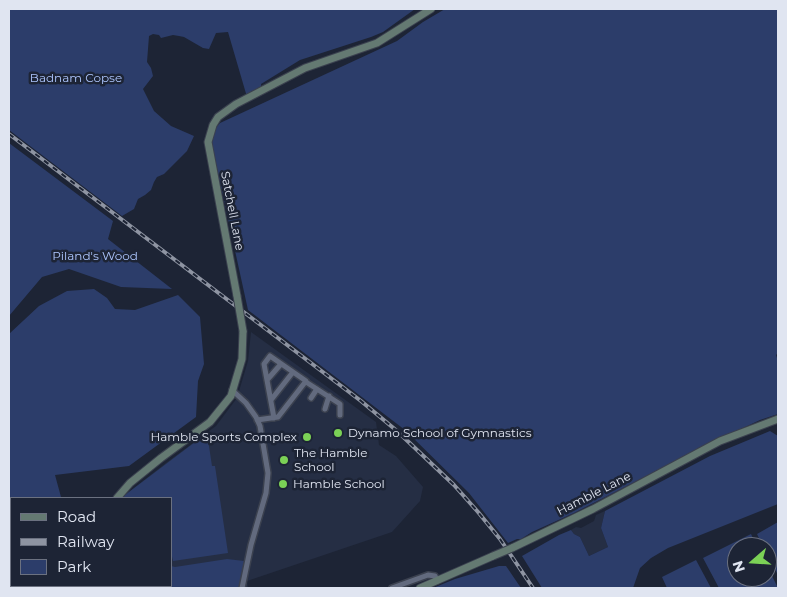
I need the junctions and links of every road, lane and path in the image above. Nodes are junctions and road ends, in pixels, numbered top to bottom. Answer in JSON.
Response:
{"nodes":[{"id":1,"x":431,"y":9,"type":"edge"},
{"id":2,"x":280,"y":364,"type":"junction"},
{"id":3,"x":293,"y":372,"type":"junction"},
{"id":4,"x":267,"y":380,"type":"junction"},
{"id":5,"x":306,"y":382,"type":"junction"},
{"id":6,"x":317,"y":389,"type":"junction"},
{"id":7,"x":232,"y":390,"type":"junction"},
{"id":8,"x":329,"y":396,"type":"junction"},
{"id":9,"x":310,"y":398,"type":"dead end"},
{"id":10,"x":271,"y":400,"type":"junction"},
{"id":11,"x":325,"y":410,"type":"dead end"},
{"id":12,"x":340,"y":415,"type":"dead end"},
{"id":13,"x":274,"y":418,"type":"junction"},
{"id":14,"x":778,"y":419,"type":"edge"},
{"id":15,"x":257,"y":420,"type":"junction"},
{"id":16,"x":119,"y":497,"type":"edge"},
{"id":17,"x":437,"y":581,"type":"junction"},
{"id":18,"x":242,"y":588,"type":"edge"},
{"id":19,"x":392,"y":588,"type":"edge"},
{"id":20,"x":420,"y":588,"type":"edge"}],
"edges":[{"from":1,"to":7,"type":"street","name":"Satchell Lane","bridge":true},
{"from":2,"to":3,"type":"street"},
{"from":2,"to":4,"type":"street"},
{"from":2,"to":4,"type":"street"},
{"from":3,"to":5,"type":"street"},
{"from":3,"to":10,"type":"street"},
{"from":4,"to":10,"type":"street"},
{"from":5,"to":6,"type":"street"},
{"from":5,"to":13,"type":"street"},
{"from":6,"to":8,"type":"street"},
{"from":6,"to":9,"type":"street"},
{"from":7,"to":15,"type":"street"},
{"from":7,"to":16,"type":"street","name":"Satchell Lane"},
{"from":8,"to":11,"type":"street"},
{"from":8,"to":12,"type":"street"},
{"from":10,"to":13,"type":"street"},
{"from":13,"to":15,"type":"street"},
{"from":14,"to":17,"type":"street","name":"Hamble Lane","bridge":true},
{"from":15,"to":18,"type":"street"},
{"from":17,"to":19,"type":"street"},
{"from":17,"to":20,"type":"street","name":"Hamble Lane"}]}
